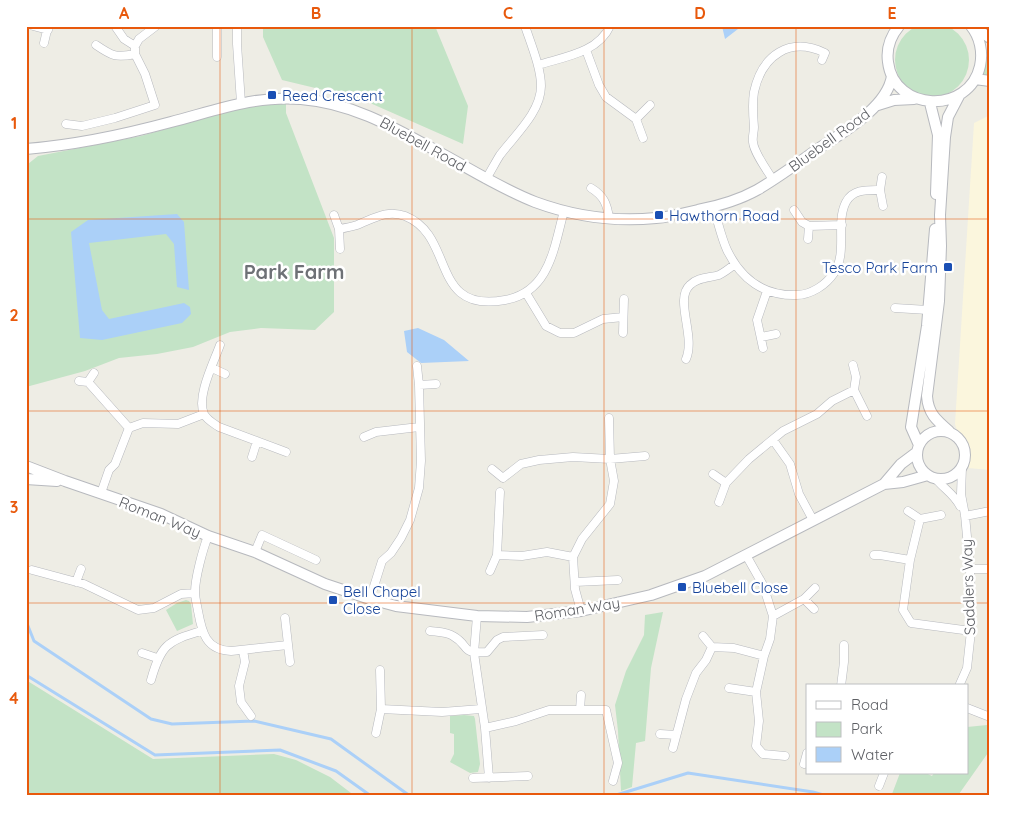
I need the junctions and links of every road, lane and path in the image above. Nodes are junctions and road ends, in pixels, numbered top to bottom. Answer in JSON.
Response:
{"nodes":[{"id":1,"x":33,"y":26,"type":"edge"},
{"id":2,"x":115,"y":26,"type":"edge"},
{"id":3,"x":156,"y":26,"type":"edge"},
{"id":4,"x":217,"y":26,"type":"edge"},
{"id":5,"x":239,"y":26,"type":"edge"},
{"id":6,"x":525,"y":26,"type":"edge"},
{"id":7,"x":610,"y":26,"type":"edge"},
{"id":8,"x":898,"y":26,"type":"edge"},
{"id":9,"x":972,"y":26,"type":"edge"},
{"id":10,"x":48,"y":28,"type":"edge"},
{"id":11,"x":990,"y":38,"type":"edge"},
{"id":12,"x":44,"y":43,"type":"dead end"},
{"id":13,"x":96,"y":45,"type":"dead end"},
{"id":14,"x":135,"y":50,"type":"junction"},
{"id":15,"x":586,"y":50,"type":"junction"},
{"id":16,"x":217,"y":57,"type":"dead end"},
{"id":17,"x":822,"y":60,"type":"dead end"},
{"id":18,"x":538,"y":64,"type":"junction"},
{"id":19,"x":892,"y":76,"type":"junction"},
{"id":20,"x":976,"y":79,"type":"junction"},
{"id":21,"x":990,"y":81,"type":"edge"},
{"id":22,"x":959,"y":96,"type":"junction"},
{"id":23,"x":915,"y":99,"type":"junction"},
{"id":24,"x":930,"y":102,"type":"junction"},
{"id":25,"x":241,"y":103,"type":"junction"},
{"id":26,"x":650,"y":105,"type":"dead end"},
{"id":27,"x":878,"y":105,"type":"junction"},
{"id":28,"x":636,"y":119,"type":"junction"},
{"id":29,"x":66,"y":124,"type":"dead end"},
{"id":30,"x":643,"y":138,"type":"dead end"},
{"id":31,"x":26,"y":149,"type":"edge"},
{"id":32,"x":882,"y":177,"type":"dead end"},
{"id":33,"x":486,"y":179,"type":"junction"},
{"id":34,"x":773,"y":180,"type":"junction"},
{"id":35,"x":591,"y":188,"type":"dead end"},
{"id":36,"x":880,"y":190,"type":"junction"},
{"id":37,"x":883,"y":206,"type":"dead end"},
{"id":38,"x":713,"y":207,"type":"junction"},
{"id":39,"x":794,"y":210,"type":"dead end"},
{"id":40,"x":564,"y":211,"type":"junction"},
{"id":41,"x":334,"y":215,"type":"dead end"},
{"id":42,"x":609,"y":218,"type":"junction"},
{"id":43,"x":842,"y":225,"type":"junction"},
{"id":44,"x":809,"y":226,"type":"junction"},
{"id":45,"x":339,"y":229,"type":"junction"},
{"id":46,"x":808,"y":240,"type":"dead end"},
{"id":47,"x":340,"y":249,"type":"dead end"},
{"id":48,"x":735,"y":264,"type":"junction"},
{"id":49,"x":767,"y":291,"type":"junction"},
{"id":50,"x":526,"y":293,"type":"junction"},
{"id":51,"x":624,"y":299,"type":"dead end"},
{"id":52,"x":895,"y":308,"type":"dead end"},
{"id":53,"x":928,"y":310,"type":"junction"},
{"id":54,"x":623,"y":316,"type":"junction"},
{"id":55,"x":623,"y":334,"type":"dead end"},
{"id":56,"x":776,"y":334,"type":"dead end"},
{"id":57,"x":761,"y":337,"type":"junction"},
{"id":58,"x":220,"y":345,"type":"dead end"},
{"id":59,"x":763,"y":348,"type":"dead end"},
{"id":60,"x":686,"y":359,"type":"dead end"},
{"id":61,"x":853,"y":365,"type":"dead end"},
{"id":62,"x":417,"y":366,"type":"dead end"},
{"id":63,"x":212,"y":368,"type":"junction"},
{"id":64,"x":94,"y":373,"type":"dead end"},
{"id":65,"x":225,"y":374,"type":"dead end"},
{"id":66,"x":436,"y":384,"type":"dead end"},
{"id":67,"x":419,"y":385,"type":"junction"},
{"id":68,"x":854,"y":390,"type":"junction"},
{"id":69,"x":204,"y":414,"type":"junction"},
{"id":70,"x":868,"y":416,"type":"dead end"},
{"id":71,"x":609,"y":418,"type":"dead end"},
{"id":72,"x":419,"y":427,"type":"junction"},
{"id":73,"x":128,"y":428,"type":"junction"},
{"id":74,"x":949,"y":431,"type":"junction"},
{"id":75,"x":364,"y":437,"type":"dead end"},
{"id":76,"x":773,"y":440,"type":"junction"},
{"id":77,"x":257,"y":441,"type":"junction"},
{"id":78,"x":918,"y":448,"type":"junction"},
{"id":79,"x":286,"y":452,"type":"dead end"},
{"id":80,"x":645,"y":456,"type":"dead end"},
{"id":81,"x":252,"y":457,"type":"dead end"},
{"id":82,"x":610,"y":459,"type":"junction"},
{"id":83,"x":26,"y":466,"type":"edge"},
{"id":84,"x":962,"y":467,"type":"junction"},
{"id":85,"x":492,"y":469,"type":"dead end"},
{"id":86,"x":713,"y":474,"type":"dead end"},
{"id":87,"x":932,"y":477,"type":"junction"},
{"id":88,"x":26,"y":479,"type":"edge"},
{"id":89,"x":65,"y":481,"type":"junction"},
{"id":90,"x":726,"y":484,"type":"junction"},
{"id":91,"x":884,"y":484,"type":"junction"},
{"id":92,"x":500,"y":492,"type":"dead end"},
{"id":93,"x":101,"y":493,"type":"junction"},
{"id":94,"x":719,"y":502,"type":"dead end"},
{"id":95,"x":908,"y":511,"type":"dead end"},
{"id":96,"x":990,"y":511,"type":"edge"},
{"id":97,"x":941,"y":515,"type":"dead end"},
{"id":98,"x":965,"y":515,"type":"junction"},
{"id":99,"x":920,"y":519,"type":"junction"},
{"id":100,"x":812,"y":520,"type":"junction"},
{"id":101,"x":208,"y":536,"type":"junction"},
{"id":102,"x":255,"y":552,"type":"junction"},
{"id":103,"x":746,"y":554,"type":"junction"},
{"id":104,"x":497,"y":555,"type":"junction"},
{"id":105,"x":874,"y":555,"type":"dead end"},
{"id":106,"x":574,"y":557,"type":"junction"},
{"id":107,"x":316,"y":560,"type":"dead end"},
{"id":108,"x":910,"y":560,"type":"junction"},
{"id":109,"x":81,"y":569,"type":"dead end"},
{"id":110,"x":990,"y":569,"type":"edge"},
{"id":111,"x":32,"y":570,"type":"dead end"},
{"id":112,"x":970,"y":570,"type":"junction"},
{"id":113,"x":490,"y":571,"type":"dead end"},
{"id":114,"x":618,"y":580,"type":"dead end"},
{"id":115,"x":76,"y":582,"type":"junction"},
{"id":116,"x":575,"y":582,"type":"junction"},
{"id":117,"x":815,"y":588,"type":"dead end"},
{"id":118,"x":195,"y":592,"type":"junction"},
{"id":119,"x":370,"y":599,"type":"junction"},
{"id":120,"x":804,"y":599,"type":"junction"},
{"id":121,"x":814,"y":610,"type":"dead end"},
{"id":122,"x":582,"y":611,"type":"junction"},
{"id":123,"x":476,"y":616,"type":"junction"},
{"id":124,"x":773,"y":616,"type":"junction"},
{"id":125,"x":285,"y":618,"type":"dead end"},
{"id":126,"x":201,"y":631,"type":"junction"},
{"id":127,"x":430,"y":631,"type":"dead end"},
{"id":128,"x":972,"y":631,"type":"junction"},
{"id":129,"x":543,"y":635,"type":"dead end"},
{"id":130,"x":703,"y":636,"type":"dead end"},
{"id":131,"x":288,"y":645,"type":"junction"},
{"id":132,"x":844,"y":645,"type":"dead end"},
{"id":133,"x":712,"y":647,"type":"junction"},
{"id":134,"x":243,"y":650,"type":"junction"},
{"id":135,"x":142,"y":653,"type":"dead end"},
{"id":136,"x":474,"y":653,"type":"junction"},
{"id":137,"x":764,"y":656,"type":"junction"},
{"id":138,"x":157,"y":658,"type":"junction"},
{"id":139,"x":290,"y":662,"type":"dead end"},
{"id":140,"x":380,"y":670,"type":"dead end"},
{"id":141,"x":151,"y":680,"type":"dead end"},
{"id":142,"x":841,"y":684,"type":"edge"},
{"id":143,"x":960,"y":684,"type":"edge"},
{"id":144,"x":729,"y":688,"type":"dead end"},
{"id":145,"x":756,"y":692,"type":"junction"},
{"id":146,"x":581,"y":695,"type":"dead end"},
{"id":147,"x":968,"y":708,"type":"edge"},
{"id":148,"x":382,"y":709,"type":"junction"},
{"id":149,"x":481,"y":709,"type":"junction"},
{"id":150,"x":580,"y":710,"type":"junction"},
{"id":151,"x":251,"y":716,"type":"dead end"},
{"id":152,"x":990,"y":717,"type":"edge"},
{"id":153,"x":485,"y":728,"type":"junction"},
{"id":154,"x":376,"y":733,"type":"dead end"},
{"id":155,"x":660,"y":734,"type":"dead end"},
{"id":156,"x":676,"y":735,"type":"junction"},
{"id":157,"x":673,"y":748,"type":"dead end"},
{"id":158,"x":785,"y":756,"type":"dead end"},
{"id":159,"x":806,"y":757,"type":"edge"},
{"id":160,"x":804,"y":764,"type":"dead end"},
{"id":161,"x":884,"y":774,"type":"edge"},
{"id":162,"x":528,"y":776,"type":"dead end"},
{"id":163,"x":473,"y":778,"type":"dead end"},
{"id":164,"x":489,"y":778,"type":"junction"},
{"id":165,"x":613,"y":781,"type":"dead end"},
{"id":166,"x":879,"y":786,"type":"dead end"}],
"edges":[{"from":1,"to":10,"type":"street"},
{"from":2,"to":14,"type":"street"},
{"from":3,"to":14,"type":"street"},
{"from":4,"to":16,"type":"street"},
{"from":5,"to":25,"type":"street"},
{"from":6,"to":18,"type":"street"},
{"from":7,"to":15,"type":"street"},
{"from":8,"to":19,"type":"street"},
{"from":9,"to":11,"type":"street"},
{"from":9,"to":20,"type":"street"},
{"from":10,"to":12,"type":"street"},
{"from":13,"to":14,"type":"street"},
{"from":14,"to":29,"type":"street"},
{"from":15,"to":18,"type":"street"},
{"from":15,"to":28,"type":"street"},
{"from":17,"to":34,"type":"street"},
{"from":18,"to":33,"type":"street"},
{"from":19,"to":23,"type":"street"},
{"from":19,"to":27,"type":"street","name":"Bluebell Road"},
{"from":20,"to":21,"type":"street"},
{"from":20,"to":22,"type":"street"},
{"from":22,"to":24,"type":"street"},
{"from":22,"to":74,"type":"street"},
{"from":23,"to":24,"type":"street","name":"Bluebell Road"},
{"from":23,"to":27,"type":"street","name":"Bluebell Road"},
{"from":24,"to":53,"type":"street"},
{"from":25,"to":31,"type":"street","name":"Bluebell Road"},
{"from":25,"to":33,"type":"street","name":"Bluebell Road"},
{"from":26,"to":28,"type":"street"},
{"from":27,"to":34,"type":"street","name":"Bluebell Road"},
{"from":28,"to":30,"type":"street"},
{"from":32,"to":36,"type":"street"},
{"from":33,"to":40,"type":"street","name":"Bluebell Road"},
{"from":34,"to":38,"type":"street","name":"Bluebell Road"},
{"from":35,"to":42,"type":"street"},
{"from":36,"to":37,"type":"street"},
{"from":36,"to":43,"type":"street"},
{"from":38,"to":42,"type":"street","name":"Bluebell Road"},
{"from":38,"to":48,"type":"street"},
{"from":39,"to":44,"type":"street"},
{"from":40,"to":42,"type":"street","name":"Bluebell Road"},
{"from":40,"to":50,"type":"street"},
{"from":41,"to":45,"type":"street"},
{"from":43,"to":44,"type":"street"},
{"from":43,"to":49,"type":"street"},
{"from":44,"to":46,"type":"street"},
{"from":45,"to":47,"type":"street"},
{"from":45,"to":50,"type":"street"},
{"from":48,"to":49,"type":"street"},
{"from":48,"to":60,"type":"street"},
{"from":49,"to":57,"type":"street"},
{"from":50,"to":54,"type":"street"},
{"from":51,"to":54,"type":"street"},
{"from":52,"to":53,"type":"street"},
{"from":53,"to":78,"type":"street"},
{"from":54,"to":55,"type":"street"},
{"from":56,"to":57,"type":"street"},
{"from":57,"to":59,"type":"street"},
{"from":58,"to":63,"type":"street"},
{"from":61,"to":68,"type":"street"},
{"from":62,"to":67,"type":"street"},
{"from":63,"to":65,"type":"street"},
{"from":63,"to":69,"type":"street"},
{"from":64,"to":73,"type":"street"},
{"from":66,"to":67,"type":"street"},
{"from":67,"to":72,"type":"street"},
{"from":68,"to":70,"type":"street"},
{"from":68,"to":76,"type":"street"},
{"from":69,"to":73,"type":"street"},
{"from":69,"to":77,"type":"street"},
{"from":71,"to":82,"type":"street"},
{"from":72,"to":75,"type":"street"},
{"from":72,"to":119,"type":"street"},
{"from":73,"to":93,"type":"street"},
{"from":74,"to":78,"type":"street"},
{"from":74,"to":84,"type":"street"},
{"from":76,"to":90,"type":"street"},
{"from":76,"to":100,"type":"street"},
{"from":77,"to":79,"type":"street"},
{"from":77,"to":81,"type":"street"},
{"from":78,"to":87,"type":"street"},
{"from":78,"to":91,"type":"street","name":"Roman Way"},
{"from":80,"to":82,"type":"street"},
{"from":82,"to":85,"type":"street"},
{"from":82,"to":106,"type":"street"},
{"from":83,"to":89,"type":"street","name":"Roman Way"},
{"from":84,"to":87,"type":"street"},
{"from":84,"to":98,"type":"street","name":"Saddlers Way"},
{"from":86,"to":90,"type":"street"},
{"from":87,"to":91,"type":"street","name":"Roman Way"},
{"from":87,"to":98,"type":"street","name":"Saddlers Way"},
{"from":88,"to":89,"type":"street","name":"Roman Way"},
{"from":89,"to":93,"type":"street","name":"Roman Way"},
{"from":90,"to":94,"type":"street"},
{"from":91,"to":100,"type":"street","name":"Roman Way"},
{"from":92,"to":104,"type":"street"},
{"from":93,"to":101,"type":"street","name":"Roman Way"},
{"from":95,"to":99,"type":"street"},
{"from":96,"to":98,"type":"street"},
{"from":97,"to":99,"type":"street"},
{"from":98,"to":112,"type":"street","name":"Saddlers Way"},
{"from":99,"to":108,"type":"street"},
{"from":100,"to":103,"type":"street","name":"Roman Way"},
{"from":101,"to":102,"type":"street","name":"Roman Way"},
{"from":101,"to":118,"type":"street"},
{"from":102,"to":107,"type":"street"},
{"from":102,"to":119,"type":"street","name":"Roman Way"},
{"from":103,"to":122,"type":"street","name":"Roman Way"},
{"from":103,"to":124,"type":"street"},
{"from":104,"to":106,"type":"street"},
{"from":104,"to":113,"type":"street"},
{"from":105,"to":108,"type":"street"},
{"from":106,"to":116,"type":"street"},
{"from":108,"to":128,"type":"street"},
{"from":109,"to":115,"type":"street"},
{"from":110,"to":112,"type":"street"},
{"from":111,"to":115,"type":"street"},
{"from":112,"to":128,"type":"street","name":"Saddlers Way"},
{"from":114,"to":116,"type":"street"},
{"from":115,"to":118,"type":"street"},
{"from":116,"to":122,"type":"street"},
{"from":117,"to":120,"type":"street"},
{"from":118,"to":126,"type":"street"},
{"from":119,"to":123,"type":"street","name":"Roman Way"},
{"from":120,"to":121,"type":"street"},
{"from":120,"to":124,"type":"street"},
{"from":122,"to":123,"type":"street","name":"Roman Way"},
{"from":123,"to":136,"type":"street"},
{"from":124,"to":137,"type":"street"},
{"from":125,"to":131,"type":"street"},
{"from":126,"to":134,"type":"street"},
{"from":126,"to":138,"type":"street"},
{"from":127,"to":136,"type":"street"},
{"from":128,"to":143,"type":"street","name":"Saddlers Way"},
{"from":129,"to":136,"type":"street"},
{"from":130,"to":133,"type":"street"},
{"from":131,"to":134,"type":"street"},
{"from":131,"to":139,"type":"street"},
{"from":132,"to":142,"type":"street"},
{"from":133,"to":137,"type":"street"},
{"from":133,"to":156,"type":"street"},
{"from":134,"to":151,"type":"street"},
{"from":135,"to":138,"type":"street"},
{"from":136,"to":149,"type":"street"},
{"from":137,"to":145,"type":"street"},
{"from":138,"to":141,"type":"street"},
{"from":140,"to":148,"type":"street"},
{"from":144,"to":145,"type":"street"},
{"from":145,"to":158,"type":"street"},
{"from":146,"to":150,"type":"street"},
{"from":147,"to":152,"type":"street"},
{"from":148,"to":149,"type":"street"},
{"from":148,"to":154,"type":"street"},
{"from":149,"to":153,"type":"street"},
{"from":150,"to":153,"type":"street"},
{"from":150,"to":165,"type":"street"},
{"from":153,"to":164,"type":"street"},
{"from":155,"to":156,"type":"street"},
{"from":156,"to":157,"type":"street"},
{"from":159,"to":160,"type":"street"},
{"from":161,"to":166,"type":"street"},
{"from":162,"to":164,"type":"street"},
{"from":163,"to":164,"type":"street"}]}
